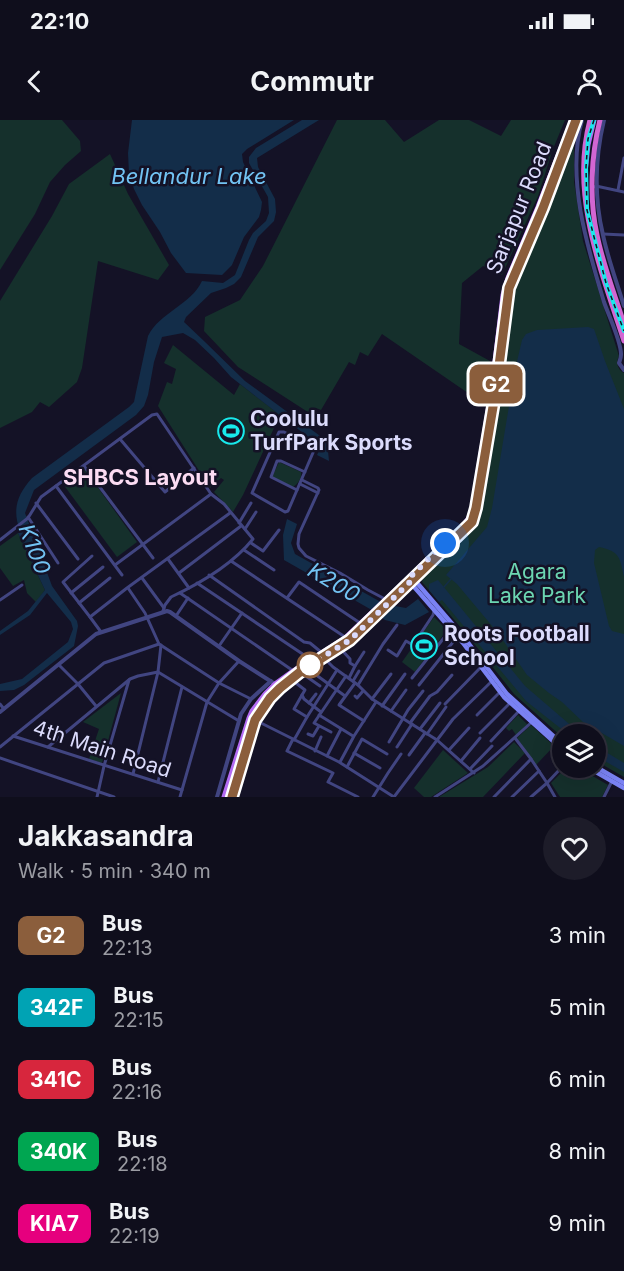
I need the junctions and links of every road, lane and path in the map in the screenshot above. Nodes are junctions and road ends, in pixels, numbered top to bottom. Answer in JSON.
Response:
{"nodes":[{"id":1,"x":574,"y":120,"type":"edge"},
{"id":2,"x":582,"y":120,"type":"edge"},
{"id":3,"x":592,"y":120,"type":"edge"},
{"id":4,"x":602,"y":120,"type":"edge"},
{"id":5,"x":624,"y":158,"type":"edge"},
{"id":6,"x":583,"y":167,"type":"junction"},
{"id":7,"x":577,"y":176,"type":"junction"},
{"id":8,"x":583,"y":181,"type":"junction"},
{"id":9,"x":594,"y":187,"type":"junction"},
{"id":10,"x":618,"y":190,"type":"junction"},
{"id":11,"x":624,"y":192,"type":"edge"},
{"id":12,"x":603,"y":234,"type":"junction"},
{"id":13,"x":624,"y":235,"type":"edge"},
{"id":14,"x":624,"y":306,"type":"edge"},
{"id":15,"x":624,"y":324,"type":"edge"},
{"id":16,"x":624,"y":341,"type":"edge"},
{"id":17,"x":624,"y":370,"type":"edge"},
{"id":18,"x":120,"y":439,"type":"junction"},
{"id":19,"x":84,"y":466,"type":"junction"},
{"id":20,"x":194,"y":468,"type":"junction"},
{"id":21,"x":305,"y":472,"type":"junction"},
{"id":22,"x":301,"y":482,"type":"junction"},
{"id":23,"x":56,"y":486,"type":"junction"},
{"id":24,"x":297,"y":490,"type":"junction"},
{"id":25,"x":211,"y":494,"type":"junction"},
{"id":26,"x":36,"y":503,"type":"junction"},
{"id":27,"x":251,"y":503,"type":"dead end"},
{"id":28,"x":256,"y":512,"type":"dead end"},
{"id":29,"x":231,"y":513,"type":"junction"},
{"id":30,"x":28,"y":517,"type":"junction"},
{"id":31,"x":240,"y":524,"type":"junction"},
{"id":32,"x":245,"y":530,"type":"junction"},
{"id":33,"x":279,"y":530,"type":"dead end"},
{"id":34,"x":0,"y":540,"type":"edge"},
{"id":35,"x":250,"y":543,"type":"junction"},
{"id":36,"x":143,"y":544,"type":"junction"},
{"id":37,"x":244,"y":550,"type":"junction"},
{"id":38,"x":92,"y":556,"type":"dead end"},
{"id":39,"x":153,"y":558,"type":"dead end"},
{"id":40,"x":78,"y":559,"type":"dead end"},
{"id":41,"x":168,"y":559,"type":"junction"},
{"id":42,"x":231,"y":561,"type":"junction"},
{"id":43,"x":58,"y":563,"type":"dead end"},
{"id":44,"x":115,"y":565,"type":"junction"},
{"id":45,"x":103,"y":567,"type":"dead end"},
{"id":46,"x":274,"y":570,"type":"dead end"},
{"id":47,"x":179,"y":573,"type":"junction"},
{"id":48,"x":122,"y":575,"type":"dead end"},
{"id":49,"x":209,"y":575,"type":"junction"},
{"id":50,"x":110,"y":578,"type":"dead end"},
{"id":51,"x":141,"y":578,"type":"junction"},
{"id":52,"x":410,"y":579,"type":"junction"},
{"id":53,"x":63,"y":582,"type":"junction"},
{"id":54,"x":197,"y":583,"type":"junction"},
{"id":55,"x":22,"y":585,"type":"dead end"},
{"id":56,"x":59,"y":585,"type":"dead end"},
{"id":57,"x":127,"y":588,"type":"junction"},
{"id":58,"x":189,"y":588,"type":"junction"},
{"id":59,"x":72,"y":593,"type":"junction"},
{"id":60,"x":180,"y":593,"type":"junction"},
{"id":61,"x":188,"y":598,"type":"junction"},
{"id":62,"x":287,"y":598,"type":"junction"},
{"id":63,"x":0,"y":600,"type":"edge"},
{"id":64,"x":387,"y":601,"type":"junction"},
{"id":65,"x":80,"y":603,"type":"junction"},
{"id":66,"x":435,"y":608,"type":"junction"},
{"id":67,"x":163,"y":610,"type":"junction"},
{"id":68,"x":242,"y":613,"type":"junction"},
{"id":69,"x":374,"y":614,"type":"junction"},
{"id":70,"x":176,"y":616,"type":"junction"},
{"id":71,"x":90,"y":617,"type":"junction"},
{"id":72,"x":147,"y":617,"type":"junction"},
{"id":73,"x":361,"y":623,"type":"junction"},
{"id":74,"x":397,"y":625,"type":"dead end"},
{"id":75,"x":232,"y":628,"type":"junction"},
{"id":76,"x":451,"y":629,"type":"junction"},
{"id":77,"x":101,"y":632,"type":"junction"},
{"id":78,"x":458,"y":637,"type":"junction"},
{"id":79,"x":345,"y":638,"type":"junction"},
{"id":80,"x":160,"y":645,"type":"junction"},
{"id":81,"x":219,"y":646,"type":"junction"},
{"id":82,"x":339,"y":647,"type":"junction"},
{"id":83,"x":388,"y":650,"type":"dead end"},
{"id":84,"x":364,"y":652,"type":"dead end"},
{"id":85,"x":322,"y":655,"type":"junction"},
{"id":86,"x":351,"y":659,"type":"junction"},
{"id":87,"x":310,"y":660,"type":"junction"},
{"id":88,"x":359,"y":660,"type":"junction"},
{"id":89,"x":239,"y":661,"type":"junction"},
{"id":90,"x":59,"y":664,"type":"junction"},
{"id":91,"x":355,"y":666,"type":"junction"},
{"id":92,"x":481,"y":667,"type":"junction"},
{"id":93,"x":306,"y":668,"type":"junction"},
{"id":94,"x":337,"y":670,"type":"junction"},
{"id":95,"x":297,"y":671,"type":"junction"},
{"id":96,"x":359,"y":671,"type":"dead end"},
{"id":97,"x":158,"y":672,"type":"junction"},
{"id":98,"x":391,"y":674,"type":"dead end"},
{"id":99,"x":405,"y":674,"type":"dead end"},
{"id":100,"x":452,"y":675,"type":"dead end"},
{"id":101,"x":412,"y":678,"type":"dead end"},
{"id":102,"x":130,"y":679,"type":"junction"},
{"id":103,"x":290,"y":679,"type":"junction"},
{"id":104,"x":352,"y":680,"type":"junction"},
{"id":105,"x":492,"y":682,"type":"junction"},
{"id":106,"x":219,"y":683,"type":"junction"},
{"id":107,"x":78,"y":684,"type":"junction"},
{"id":108,"x":329,"y":684,"type":"junction"},
{"id":109,"x":275,"y":685,"type":"junction"},
{"id":110,"x":419,"y":685,"type":"dead end"},
{"id":111,"x":320,"y":686,"type":"dead end"},
{"id":112,"x":182,"y":687,"type":"junction"},
{"id":113,"x":336,"y":689,"type":"junction"},
{"id":114,"x":406,"y":690,"type":"dead end"},
{"id":115,"x":363,"y":691,"type":"junction"},
{"id":116,"x":423,"y":691,"type":"dead end"},
{"id":117,"x":500,"y":692,"type":"junction"},
{"id":118,"x":316,"y":694,"type":"dead end"},
{"id":119,"x":302,"y":695,"type":"junction"},
{"id":120,"x":345,"y":696,"type":"junction"},
{"id":121,"x":355,"y":696,"type":"dead end"},
{"id":122,"x":251,"y":699,"type":"junction"},
{"id":123,"x":374,"y":701,"type":"junction"},
{"id":124,"x":207,"y":702,"type":"junction"},
{"id":125,"x":309,"y":703,"type":"junction"},
{"id":126,"x":440,"y":703,"type":"dead end"},
{"id":127,"x":510,"y":703,"type":"junction"},
{"id":128,"x":0,"y":704,"type":"edge"},
{"id":129,"x":96,"y":706,"type":"junction"},
{"id":130,"x":314,"y":706,"type":"junction"},
{"id":131,"x":382,"y":706,"type":"junction"},
{"id":132,"x":2,"y":711,"type":"edge"},
{"id":133,"x":391,"y":711,"type":"junction"},
{"id":134,"x":519,"y":711,"type":"junction"},
{"id":135,"x":320,"y":713,"type":"junction"},
{"id":136,"x":477,"y":715,"type":"dead end"},
{"id":137,"x":307,"y":717,"type":"junction"},
{"id":138,"x":404,"y":718,"type":"junction"},
{"id":139,"x":255,"y":720,"type":"junction"},
{"id":140,"x":239,"y":721,"type":"junction"},
{"id":141,"x":364,"y":721,"type":"junction"},
{"id":142,"x":533,"y":721,"type":"junction"},
{"id":143,"x":411,"y":723,"type":"junction"},
{"id":144,"x":319,"y":726,"type":"junction"},
{"id":145,"x":469,"y":728,"type":"dead end"},
{"id":146,"x":341,"y":729,"type":"junction"},
{"id":147,"x":420,"y":729,"type":"junction"},
{"id":148,"x":331,"y":732,"type":"dead end"},
{"id":149,"x":426,"y":733,"type":"junction"},
{"id":150,"x":480,"y":733,"type":"dead end"},
{"id":151,"x":308,"y":734,"type":"dead end"},
{"id":152,"x":243,"y":735,"type":"junction"},
{"id":153,"x":13,"y":736,"type":"junction"},
{"id":154,"x":354,"y":736,"type":"junction"},
{"id":155,"x":552,"y":736,"type":"edge"},
{"id":156,"x":321,"y":737,"type":"dead end"},
{"id":157,"x":250,"y":738,"type":"junction"},
{"id":158,"x":480,"y":738,"type":"dead end"},
{"id":159,"x":515,"y":738,"type":"junction"},
{"id":160,"x":552,"y":739,"type":"edge"},
{"id":161,"x":293,"y":740,"type":"junction"},
{"id":162,"x":437,"y":740,"type":"junction"},
{"id":163,"x":491,"y":741,"type":"dead end"},
{"id":164,"x":389,"y":742,"type":"dead end"},
{"id":165,"x":492,"y":746,"type":"dead end"},
{"id":166,"x":0,"y":747,"type":"edge"},
{"id":167,"x":48,"y":747,"type":"junction"},
{"id":168,"x":397,"y":747,"type":"dead end"},
{"id":169,"x":315,"y":750,"type":"junction"},
{"id":170,"x":449,"y":750,"type":"junction"},
{"id":171,"x":354,"y":753,"type":"junction"},
{"id":172,"x":387,"y":754,"type":"dead end"},
{"id":173,"x":401,"y":754,"type":"dead end"},
{"id":174,"x":409,"y":755,"type":"dead end"},
{"id":175,"x":327,"y":756,"type":"junction"},
{"id":176,"x":0,"y":758,"type":"edge"},
{"id":177,"x":531,"y":759,"type":"junction"},
{"id":178,"x":461,"y":761,"type":"junction"},
{"id":179,"x":339,"y":762,"type":"junction"},
{"id":180,"x":104,"y":766,"type":"junction"},
{"id":181,"x":347,"y":767,"type":"junction"},
{"id":182,"x":380,"y":768,"type":"dead end"},
{"id":183,"x":470,"y":769,"type":"junction"},
{"id":184,"x":539,"y":771,"type":"junction"},
{"id":185,"x":474,"y":773,"type":"junction"},
{"id":186,"x":606,"y":773,"type":"edge"},
{"id":187,"x":133,"y":774,"type":"junction"},
{"id":188,"x":552,"y":778,"type":"edge"},
{"id":189,"x":606,"y":778,"type":"edge"},
{"id":190,"x":612,"y":781,"type":"junction"},
{"id":191,"x":158,"y":782,"type":"junction"},
{"id":192,"x":547,"y":783,"type":"junction"},
{"id":193,"x":624,"y":783,"type":"edge"},
{"id":194,"x":379,"y":788,"type":"junction"},
{"id":195,"x":624,"y":788,"type":"edge"},
{"id":196,"x":182,"y":790,"type":"junction"},
{"id":197,"x":98,"y":792,"type":"junction"},
{"id":198,"x":553,"y":796,"type":"edge"},
{"id":199,"x":97,"y":797,"type":"edge"},
{"id":200,"x":114,"y":797,"type":"edge"},
{"id":201,"x":180,"y":797,"type":"edge"},
{"id":202,"x":217,"y":797,"type":"edge"},
{"id":203,"x":224,"y":797,"type":"edge"},
{"id":204,"x":232,"y":797,"type":"edge"},
{"id":205,"x":358,"y":797,"type":"edge"},
{"id":206,"x":373,"y":797,"type":"edge"},
{"id":207,"x":394,"y":797,"type":"edge"},
{"id":208,"x":435,"y":797,"type":"edge"},
{"id":209,"x":494,"y":797,"type":"edge"},
{"id":210,"x":512,"y":797,"type":"edge"},
{"id":211,"x":531,"y":797,"type":"edge"},
{"id":212,"x":604,"y":797,"type":"edge"}],
"edges":[{"from":1,"to":52,"type":"main road","name":"Sarjapur Road"},
{"from":2,"to":7,"type":"street"},
{"from":3,"to":6,"type":"highway"},
{"from":3,"to":8,"type":"main road"},
{"from":4,"to":9,"type":"highway"},
{"from":5,"to":10,"type":"street"},
{"from":6,"to":7,"type":"highway"},
{"from":6,"to":8,"type":"highway"},
{"from":7,"to":17,"type":"street"},
{"from":8,"to":16,"type":"highway"},
{"from":9,"to":10,"type":"street"},
{"from":9,"to":12,"type":"street"},
{"from":9,"to":15,"type":"highway"},
{"from":10,"to":11,"type":"street"},
{"from":12,"to":13,"type":"street"},
{"from":12,"to":14,"type":"street"},
{"from":18,"to":19,"type":"street"},
{"from":18,"to":20,"type":"street"},
{"from":18,"to":20,"type":"street"},
{"from":19,"to":23,"type":"street"},
{"from":19,"to":36,"type":"street"},
{"from":20,"to":25,"type":"street"},
{"from":21,"to":22,"type":"street"},
{"from":21,"to":24,"type":"street"},
{"from":21,"to":24,"type":"street"},
{"from":22,"to":24,"type":"street"},
{"from":22,"to":64,"type":"street"},
{"from":23,"to":26,"type":"street"},
{"from":23,"to":44,"type":"street"},
{"from":25,"to":29,"type":"street"},
{"from":25,"to":36,"type":"street"},
{"from":26,"to":30,"type":"street"},
{"from":26,"to":40,"type":"street"},
{"from":27,"to":31,"type":"street"},
{"from":28,"to":32,"type":"street"},
{"from":29,"to":31,"type":"street"},
{"from":29,"to":41,"type":"street"},
{"from":30,"to":34,"type":"street"},
{"from":30,"to":43,"type":"street"},
{"from":31,"to":32,"type":"street"},
{"from":31,"to":47,"type":"street"},
{"from":32,"to":35,"type":"street"},
{"from":33,"to":35,"type":"street"},
{"from":35,"to":37,"type":"street"},
{"from":36,"to":39,"type":"street"},
{"from":36,"to":44,"type":"street"},
{"from":37,"to":42,"type":"street"},
{"from":37,"to":46,"type":"street"},
{"from":38,"to":53,"type":"street"},
{"from":41,"to":47,"type":"street"},
{"from":41,"to":51,"type":"street"},
{"from":42,"to":49,"type":"street"},
{"from":42,"to":62,"type":"street"},
{"from":44,"to":48,"type":"street"},
{"from":45,"to":59,"type":"street"},
{"from":47,"to":58,"type":"street"},
{"from":49,"to":54,"type":"street"},
{"from":49,"to":85,"type":"street"},
{"from":50,"to":65,"type":"street"},
{"from":51,"to":57,"type":"street"},
{"from":51,"to":67,"type":"street"},
{"from":52,"to":64,"type":"main road","name":"Sarjapur Road"},
{"from":52,"to":66,"type":"main road"},
{"from":53,"to":56,"type":"street"},
{"from":53,"to":59,"type":"street"},
{"from":54,"to":58,"type":"street"},
{"from":54,"to":68,"type":"street"},
{"from":55,"to":63,"type":"street"},
{"from":57,"to":71,"type":"street"},
{"from":57,"to":72,"type":"street"},
{"from":58,"to":60,"type":"street"},
{"from":59,"to":65,"type":"street"},
{"from":60,"to":61,"type":"street"},
{"from":60,"to":67,"type":"street"},
{"from":61,"to":70,"type":"street"},
{"from":61,"to":75,"type":"street"},
{"from":62,"to":73,"type":"street"},
{"from":62,"to":79,"type":"street"},
{"from":64,"to":69,"type":"main road","name":"Sarjapur Road"},
{"from":65,"to":71,"type":"street"},
{"from":66,"to":76,"type":"main road"},
{"from":66,"to":83,"type":"street"},
{"from":66,"to":142,"type":"main road"},
{"from":67,"to":70,"type":"street"},
{"from":67,"to":72,"type":"street"},
{"from":68,"to":75,"type":"street"},
{"from":68,"to":87,"type":"street"},
{"from":69,"to":73,"type":"main road","name":"Sarjapur Road"},
{"from":69,"to":82,"type":"main road","name":"Sarjapur Road"},
{"from":70,"to":81,"type":"street"},
{"from":71,"to":77,"type":"street"},
{"from":72,"to":77,"type":"street"},
{"from":72,"to":80,"type":"street"},
{"from":73,"to":79,"type":"main road","name":"Sarjapur Road"},
{"from":74,"to":104,"type":"street"},
{"from":75,"to":81,"type":"street"},
{"from":75,"to":95,"type":"street"},
{"from":76,"to":78,"type":"main road"},
{"from":76,"to":101,"type":"street"},
{"from":77,"to":90,"type":"street"},
{"from":78,"to":92,"type":"main road"},
{"from":78,"to":110,"type":"street"},
{"from":79,"to":85,"type":"main road","name":"Sarjapur Road"},
{"from":80,"to":97,"type":"street"},
{"from":80,"to":106,"type":"street"},
{"from":80,"to":107,"type":"street"},
{"from":81,"to":89,"type":"street"},
{"from":82,"to":85,"type":"main road","name":"Sarjapur Road"},
{"from":82,"to":86,"type":"street"},
{"from":84,"to":88,"type":"street"},
{"from":85,"to":87,"type":"main road","name":"Sarjapur Road"},
{"from":85,"to":93,"type":"main road","name":"Sarjapur Road"},
{"from":85,"to":94,"type":"street"},
{"from":86,"to":88,"type":"street"},
{"from":86,"to":91,"type":"street"},
{"from":87,"to":95,"type":"main road","name":"Sarjapur Road"},
{"from":88,"to":91,"type":"street"},
{"from":89,"to":106,"type":"street"},
{"from":89,"to":109,"type":"street"},
{"from":90,"to":107,"type":"street"},
{"from":90,"to":132,"type":"street"},
{"from":91,"to":104,"type":"street"},
{"from":92,"to":105,"type":"main road"},
{"from":92,"to":149,"type":"street"},
{"from":93,"to":95,"type":"main road","name":"Sarjapur Road"},
{"from":93,"to":108,"type":"street"},
{"from":94,"to":104,"type":"street"},
{"from":94,"to":108,"type":"street"},
{"from":95,"to":103,"type":"main road","name":"Sarjapur Road"},
{"from":95,"to":109,"type":"main road","name":"Sarjapur Road"},
{"from":95,"to":111,"type":"street"},
{"from":96,"to":104,"type":"street"},
{"from":97,"to":102,"type":"street"},
{"from":97,"to":112,"type":"street"},
{"from":97,"to":187,"type":"street"},
{"from":98,"to":123,"type":"street"},
{"from":99,"to":131,"type":"street"},
{"from":100,"to":143,"type":"street"},
{"from":102,"to":129,"type":"street"},
{"from":102,"to":180,"type":"street"},
{"from":103,"to":109,"type":"main road","name":"Sarjapur Road"},
{"from":103,"to":119,"type":"street"},
{"from":104,"to":113,"type":"street"},
{"from":104,"to":115,"type":"street"},
{"from":104,"to":120,"type":"street"},
{"from":105,"to":117,"type":"main road"},
{"from":105,"to":162,"type":"street"},
{"from":106,"to":122,"type":"street"},
{"from":106,"to":124,"type":"street"},
{"from":107,"to":129,"type":"street"},
{"from":107,"to":153,"type":"street"},
{"from":108,"to":113,"type":"street"},
{"from":108,"to":130,"type":"street"},
{"from":109,"to":122,"type":"street"},
{"from":109,"to":139,"type":"main road"},
{"from":109,"to":152,"type":"main road"},
{"from":112,"to":124,"type":"street"},
{"from":112,"to":191,"type":"street"},
{"from":113,"to":120,"type":"street"},
{"from":113,"to":135,"type":"street"},
{"from":114,"to":133,"type":"street"},
{"from":115,"to":121,"type":"street"},
{"from":115,"to":123,"type":"street"},
{"from":116,"to":138,"type":"street"},
{"from":117,"to":127,"type":"main road"},
{"from":117,"to":136,"type":"street"},
{"from":118,"to":125,"type":"street"},
{"from":119,"to":125,"type":"street"},
{"from":119,"to":137,"type":"street"},
{"from":120,"to":141,"type":"street"},
{"from":122,"to":140,"type":"street"},
{"from":123,"to":131,"type":"street"},
{"from":123,"to":141,"type":"street"},
{"from":124,"to":140,"type":"street"},
{"from":124,"to":196,"type":"street"},
{"from":125,"to":130,"type":"street"},
{"from":126,"to":147,"type":"street"},
{"from":127,"to":134,"type":"main road"},
{"from":127,"to":150,"type":"street"},
{"from":128,"to":132,"type":"street"},
{"from":129,"to":167,"type":"street"},
{"from":130,"to":135,"type":"street"},
{"from":130,"to":137,"type":"street"},
{"from":131,"to":133,"type":"street"},
{"from":133,"to":138,"type":"street"},
{"from":134,"to":142,"type":"main road"},
{"from":134,"to":163,"type":"street"},
{"from":135,"to":144,"type":"street"},
{"from":135,"to":146,"type":"street"},
{"from":137,"to":161,"type":"street"},
{"from":138,"to":143,"type":"street"},
{"from":138,"to":164,"type":"street"},
{"from":139,"to":157,"type":"main road"},
{"from":139,"to":161,"type":"street"},
{"from":140,"to":202,"type":"street"},
{"from":141,"to":154,"type":"street"},
{"from":142,"to":155,"type":"main road"},
{"from":142,"to":159,"type":"street"},
{"from":142,"to":160,"type":"main road"},
{"from":143,"to":147,"type":"street"},
{"from":143,"to":168,"type":"street"},
{"from":144,"to":148,"type":"street"},
{"from":144,"to":151,"type":"street"},
{"from":145,"to":170,"type":"street"},
{"from":146,"to":154,"type":"street"},
{"from":146,"to":175,"type":"street"},
{"from":147,"to":149,"type":"street"},
{"from":149,"to":162,"type":"street"},
{"from":149,"to":174,"type":"street"},
{"from":152,"to":157,"type":"main road"},
{"from":152,"to":203,"type":"main road"},
{"from":153,"to":166,"type":"street"},
{"from":153,"to":167,"type":"street","name":"4th Main Road"},
{"from":154,"to":179,"type":"street"},
{"from":156,"to":169,"type":"street"},
{"from":157,"to":204,"type":"main road"},
{"from":158,"to":178,"type":"street"},
{"from":159,"to":177,"type":"street"},
{"from":159,"to":185,"type":"street"},
{"from":161,"to":169,"type":"street"},
{"from":161,"to":205,"type":"street"},
{"from":162,"to":170,"type":"street"},
{"from":162,"to":207,"type":"street"},
{"from":165,"to":183,"type":"street"},
{"from":167,"to":180,"type":"street","name":"4th Main Road"},
{"from":169,"to":175,"type":"street"},
{"from":170,"to":178,"type":"street"},
{"from":171,"to":172,"type":"street"},
{"from":171,"to":181,"type":"street"},
{"from":171,"to":182,"type":"street"},
{"from":173,"to":194,"type":"street"},
{"from":175,"to":179,"type":"street"},
{"from":176,"to":197,"type":"street"},
{"from":177,"to":184,"type":"street"},
{"from":177,"to":209,"type":"street"},
{"from":178,"to":183,"type":"street"},
{"from":179,"to":181,"type":"street"},
{"from":180,"to":187,"type":"street","name":"4th Main Road"},
{"from":180,"to":197,"type":"street"},
{"from":181,"to":194,"type":"street"},
{"from":183,"to":185,"type":"street"},
{"from":184,"to":192,"type":"street"},
{"from":184,"to":210,"type":"street"},
{"from":185,"to":208,"type":"street"},
{"from":186,"to":193,"type":"main road"},
{"from":187,"to":191,"type":"street","name":"4th Main Road"},
{"from":188,"to":192,"type":"street"},
{"from":189,"to":190,"type":"main road"},
{"from":190,"to":195,"type":"main road"},
{"from":190,"to":212,"type":"street"},
{"from":191,"to":196,"type":"street","name":"4th Main Road"},
{"from":192,"to":198,"type":"street"},
{"from":192,"to":211,"type":"street"},
{"from":194,"to":206,"type":"street"},
{"from":194,"to":207,"type":"street"},
{"from":196,"to":201,"type":"street"},
{"from":197,"to":199,"type":"street"},
{"from":197,"to":200,"type":"street"}]}
